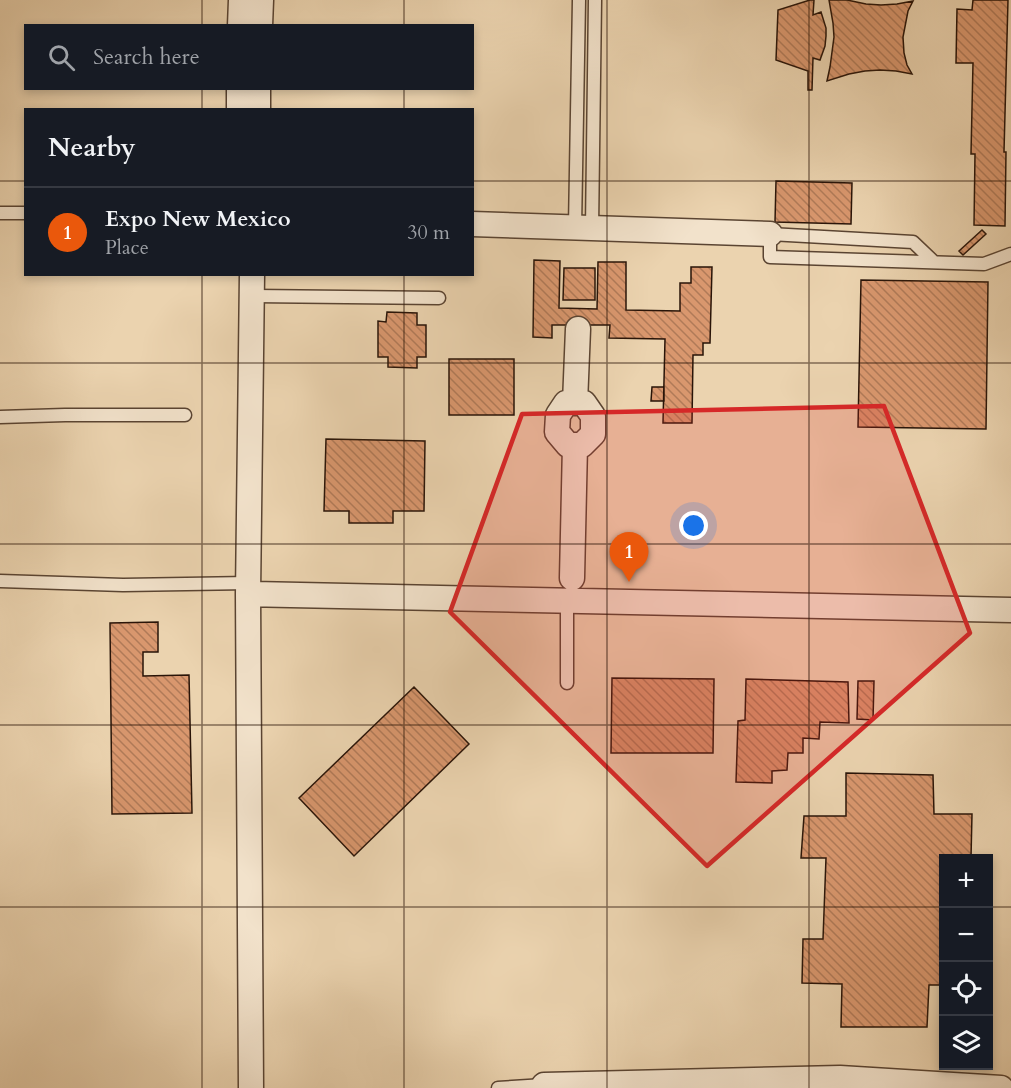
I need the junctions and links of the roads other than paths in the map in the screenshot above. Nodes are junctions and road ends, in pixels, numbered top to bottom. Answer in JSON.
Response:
{"nodes":[{"id":1,"x":241,"y":0,"type":"edge"},
{"id":2,"x":261,"y":0,"type":"edge"},
{"id":3,"x":579,"y":0,"type":"edge"},
{"id":4,"x":595,"y":0,"type":"edge"},
{"id":5,"x":240,"y":24,"type":"edge"},
{"id":6,"x":260,"y":24,"type":"edge"},
{"id":7,"x":239,"y":90,"type":"edge"},
{"id":8,"x":258,"y":90,"type":"edge"},
{"id":9,"x":239,"y":108,"type":"edge"},
{"id":10,"x":258,"y":108,"type":"edge"},
{"id":11,"x":0,"y":213,"type":"edge"},
{"id":12,"x":24,"y":213,"type":"edge"},
{"id":13,"x":474,"y":224,"type":"edge"},
{"id":14,"x":584,"y":227,"type":"junction"},
{"id":15,"x":770,"y":234,"type":"junction"},
{"id":16,"x":1011,"y":254,"type":"edge"},
{"id":17,"x":934,"y":262,"type":"junction"},
{"id":18,"x":252,"y":285,"type":"edge"},
{"id":19,"x":439,"y":298,"type":"dead end"},
{"id":20,"x":578,"y":329,"type":"dead end"},
{"id":21,"x":184,"y":416,"type":"dead end"},
{"id":22,"x":0,"y":417,"type":"edge"},
{"id":23,"x":0,"y":581,"type":"edge"},
{"id":24,"x":248,"y":589,"type":"junction"},
{"id":25,"x":570,"y":589,"type":"junction"},
{"id":26,"x":1011,"y":610,"type":"edge"},
{"id":27,"x":567,"y":683,"type":"dead end"},
{"id":28,"x":544,"y":1085,"type":"joint"},
{"id":29,"x":251,"y":1088,"type":"edge"},
{"id":30,"x":498,"y":1088,"type":"edge"},
{"id":31,"x":1001,"y":1088,"type":"edge"}],
"edges":[{"from":1,"to":5,"type":"street"},
{"from":2,"to":6,"type":"street"},
{"from":3,"to":14,"type":"lane"},
{"from":4,"to":14,"type":"lane"},
{"from":7,"to":9,"type":"street"},
{"from":8,"to":10,"type":"street"},
{"from":11,"to":12,"type":"lane"},
{"from":13,"to":14,"type":"street"},
{"from":14,"to":15,"type":"street"},
{"from":15,"to":17,"type":"lane"},
{"from":15,"to":17,"type":"lane"},
{"from":16,"to":17,"type":"lane"},
{"from":18,"to":19,"type":"lane"},
{"from":18,"to":24,"type":"street"},
{"from":20,"to":25,"type":"street"},
{"from":21,"to":22,"type":"lane"},
{"from":23,"to":24,"type":"lane"},
{"from":24,"to":25,"type":"street"},
{"from":24,"to":29,"type":"street"},
{"from":25,"to":26,"type":"street"},
{"from":25,"to":27,"type":"lane"},
{"from":28,"to":30,"type":"lane"},
{"from":28,"to":31,"type":"street"}]}
